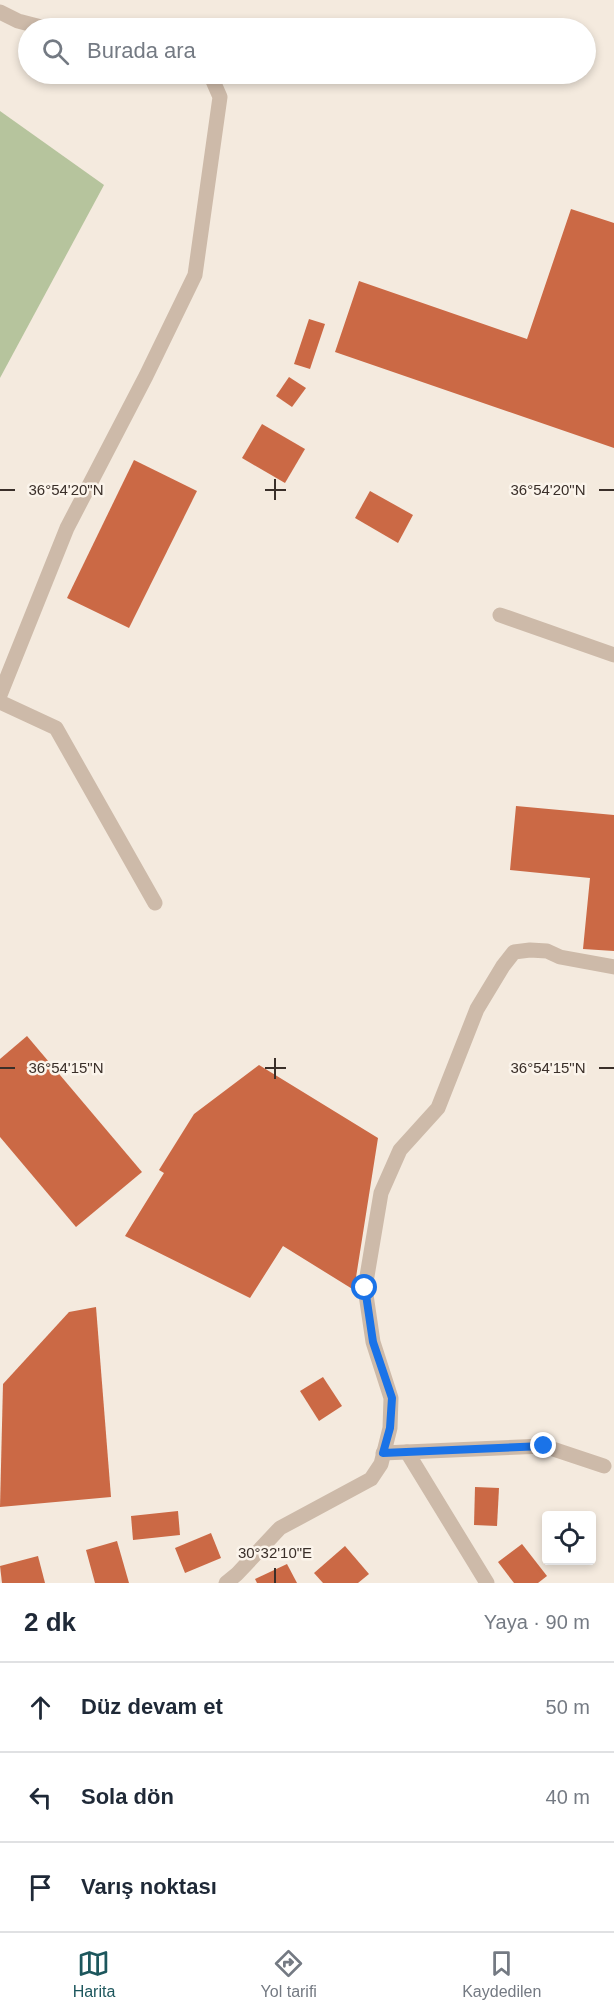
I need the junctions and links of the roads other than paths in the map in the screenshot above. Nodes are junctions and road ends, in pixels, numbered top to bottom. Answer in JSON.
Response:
{"nodes":[{"id":1,"x":0,"y":12,"type":"edge"},
{"id":2,"x":18,"y":21,"type":"edge"},
{"id":3,"x":214,"y":84,"type":"edge"},
{"id":4,"x":500,"y":615,"type":"dead end"},
{"id":5,"x":614,"y":655,"type":"edge"},
{"id":6,"x":0,"y":695,"type":"edge"},
{"id":7,"x":0,"y":702,"type":"edge"},
{"id":8,"x":155,"y":903,"type":"dead end"},
{"id":9,"x":614,"y":968,"type":"edge"},
{"id":10,"x":407,"y":1452,"type":"junction"},
{"id":11,"x":383,"y":1453,"type":"junction"},
{"id":12,"x":604,"y":1466,"type":"dead end"},
{"id":13,"x":226,"y":1583,"type":"edge"},
{"id":14,"x":487,"y":1583,"type":"edge"}],
"edges":[{"from":1,"to":2,"type":"street"},
{"from":3,"to":6,"type":"street"},
{"from":4,"to":5,"type":"street"},
{"from":7,"to":8,"type":"street"},
{"from":9,"to":11,"type":"street"},
{"from":10,"to":11,"type":"street"},
{"from":10,"to":12,"type":"street"},
{"from":10,"to":14,"type":"street"},
{"from":11,"to":13,"type":"street"}]}
